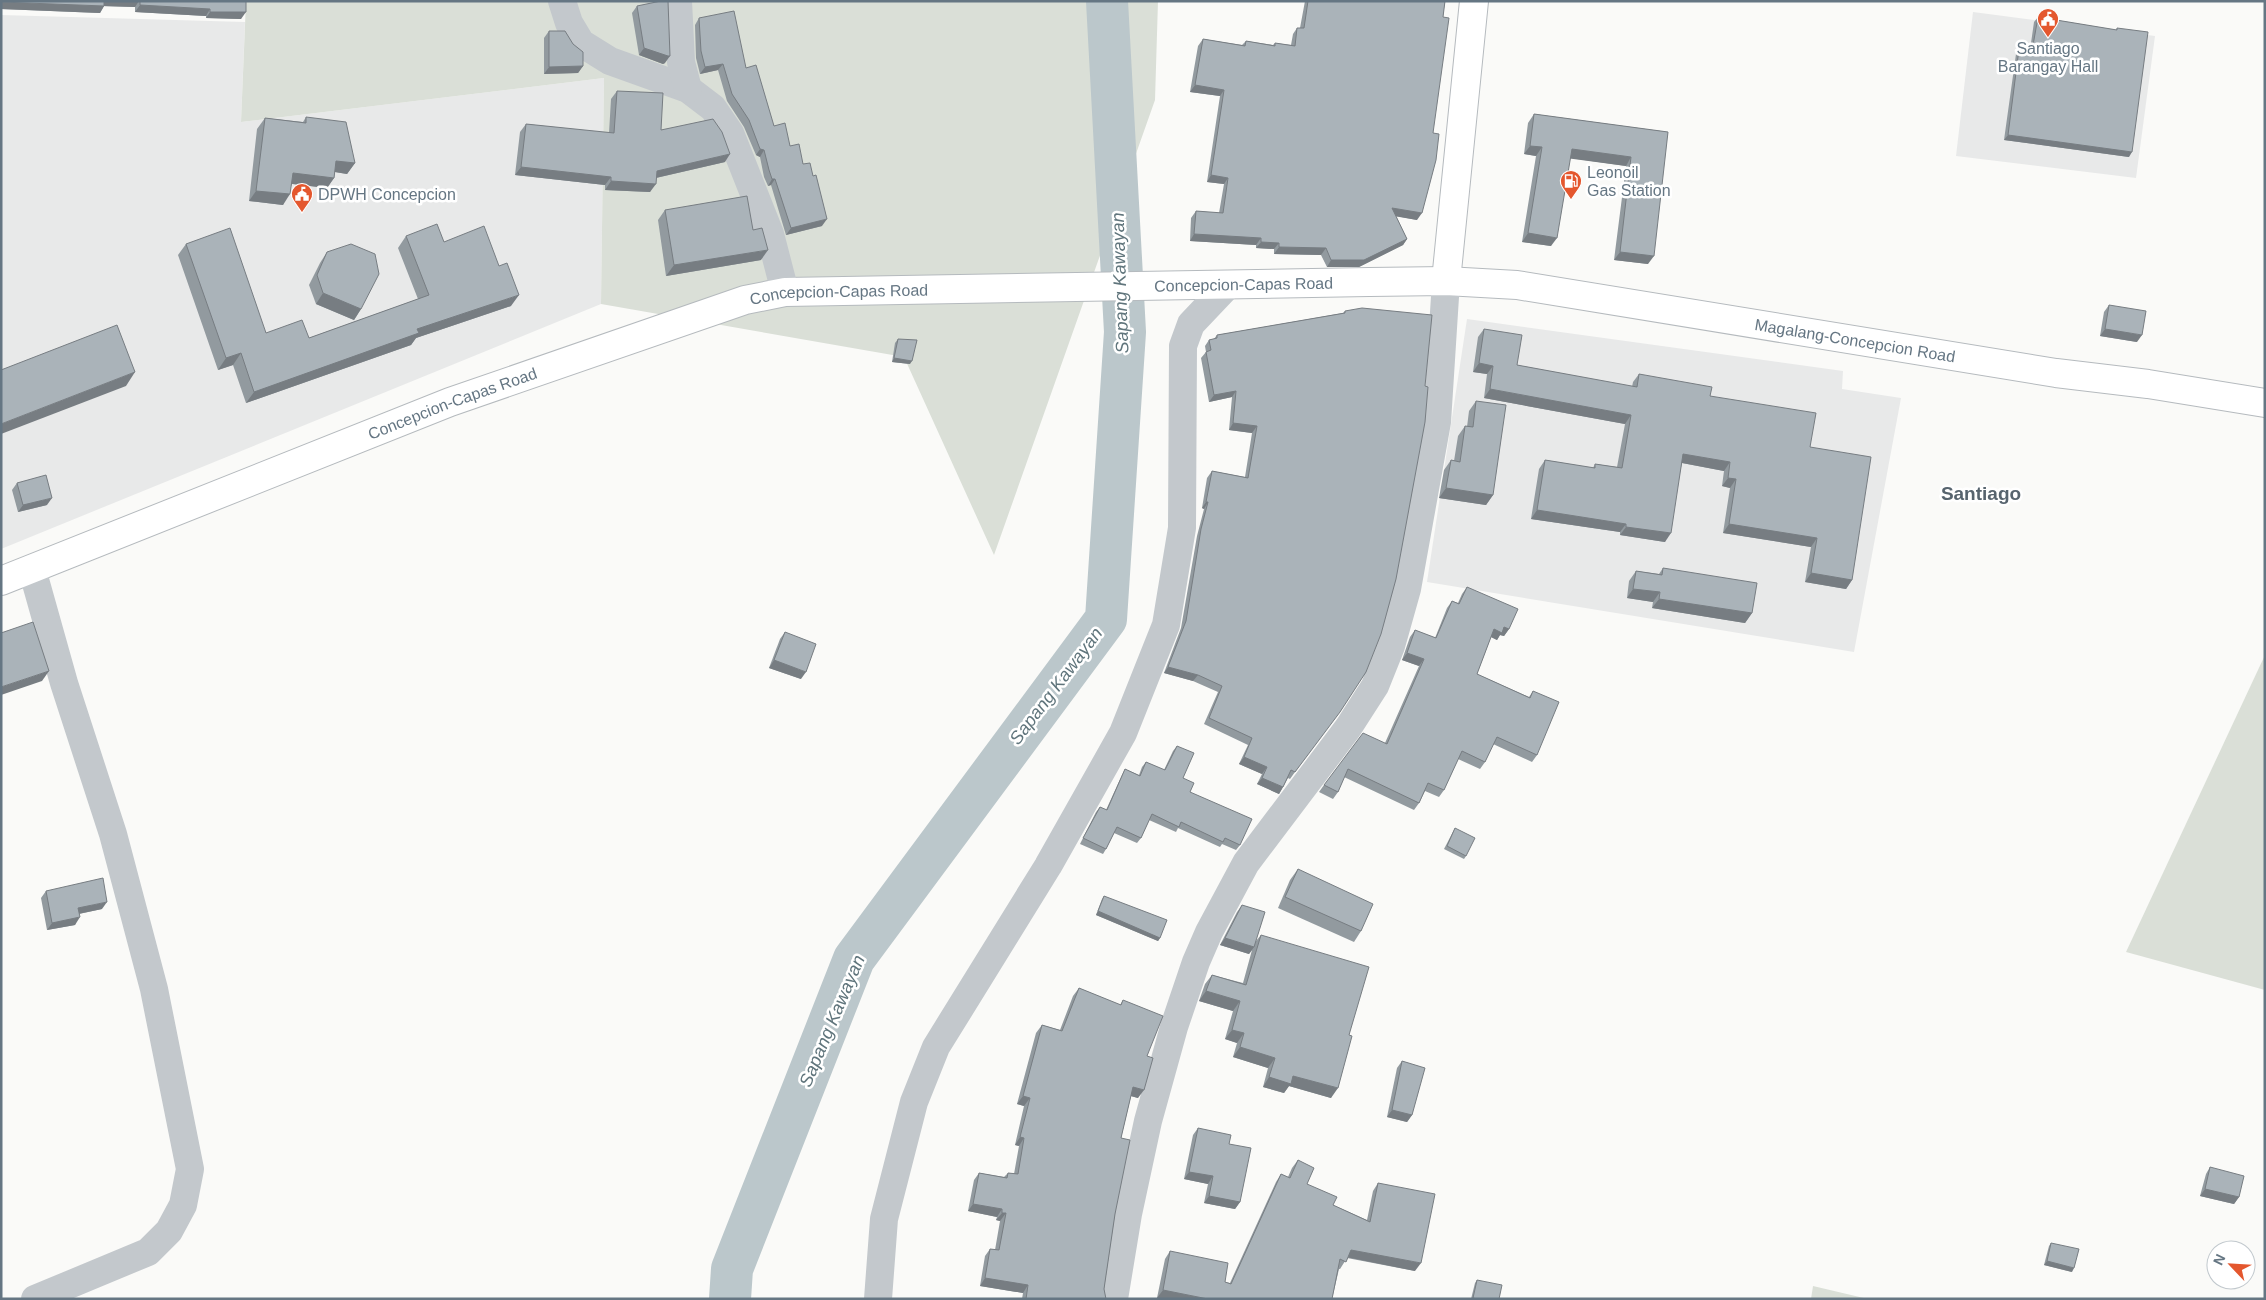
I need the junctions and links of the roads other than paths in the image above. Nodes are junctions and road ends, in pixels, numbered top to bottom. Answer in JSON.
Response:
{"nodes":[{"id":1,"x":562,"y":1,"type":"edge"},
{"id":2,"x":678,"y":1,"type":"edge"},
{"id":3,"x":1474,"y":1,"type":"edge"},
{"id":4,"x":688,"y":88,"type":"junction"},
{"id":5,"x":1446,"y":282,"type":"junction"},
{"id":6,"x":1228,"y":285,"type":"junction"},
{"id":7,"x":785,"y":292,"type":"junction"},
{"id":8,"x":2265,"y":403,"type":"edge"},
{"id":9,"x":32,"y":568,"type":"junction"},
{"id":10,"x":1,"y":581,"type":"edge"},
{"id":11,"x":35,"y":1299,"type":"edge"},
{"id":12,"x":878,"y":1299,"type":"edge"},
{"id":13,"x":1114,"y":1299,"type":"edge"}],
"edges":[{"from":1,"to":4,"type":"street"},
{"from":2,"to":4,"type":"street"},
{"from":3,"to":5,"type":"main road"},
{"from":4,"to":7,"type":"street"},
{"from":5,"to":6,"type":"main road","name":"Concepcion-Capas Road"},
{"from":5,"to":8,"type":"main road","name":"Magalang-Concepcion Road"},
{"from":5,"to":13,"type":"street"},
{"from":6,"to":7,"type":"main road","name":"Concepcion-Capas Road"},
{"from":6,"to":12,"type":"street"},
{"from":7,"to":9,"type":"main road","name":"Concepcion-Capas Road"},
{"from":9,"to":10,"type":"main road","name":"Concepcion-Capas Road"},
{"from":9,"to":11,"type":"street"}]}
